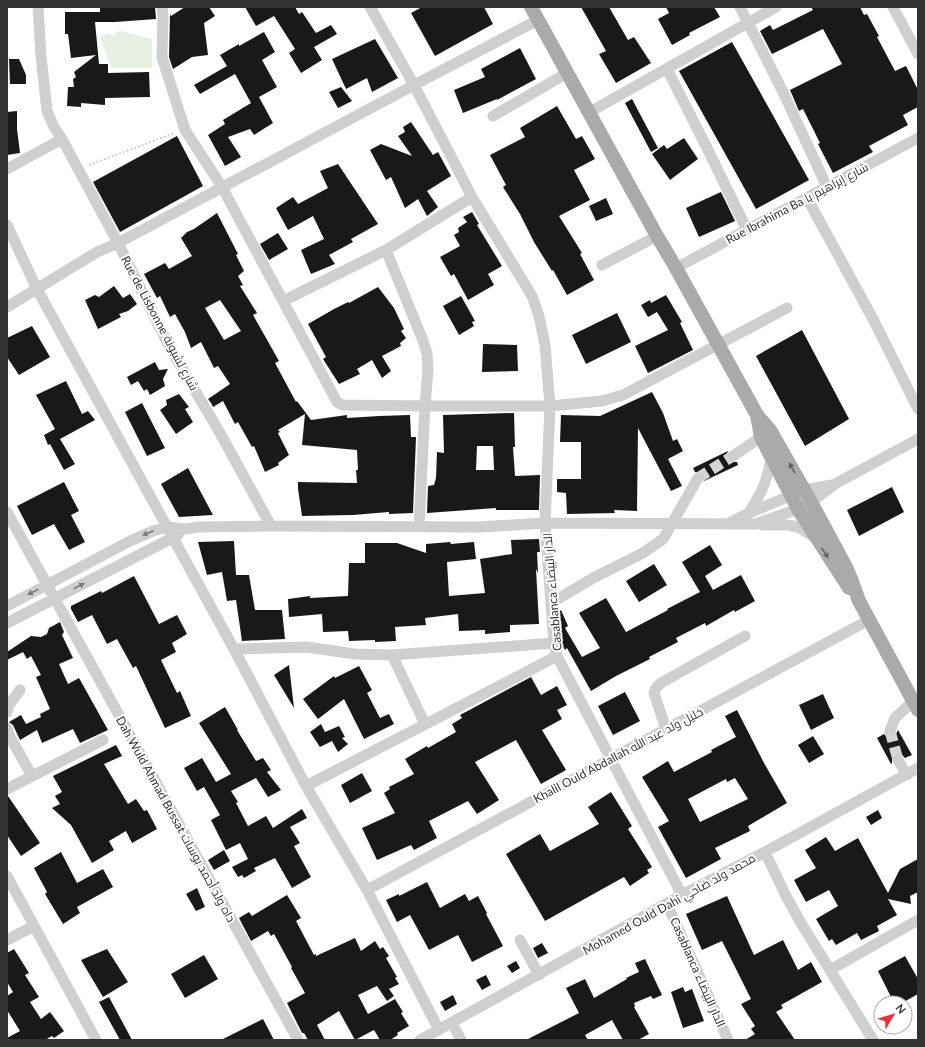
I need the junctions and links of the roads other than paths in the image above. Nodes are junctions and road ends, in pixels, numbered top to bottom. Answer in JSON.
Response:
{"nodes":[{"id":1,"x":38,"y":7,"type":"edge"},
{"id":2,"x":162,"y":7,"type":"edge"},
{"id":3,"x":370,"y":7,"type":"edge"},
{"id":4,"x":531,"y":7,"type":"edge"},
{"id":5,"x":740,"y":7,"type":"edge"},
{"id":6,"x":776,"y":7,"type":"edge"},
{"id":7,"x":893,"y":7,"type":"edge"},
{"id":8,"x":538,"y":20,"type":"junction"},
{"id":9,"x":748,"y":22,"type":"junction"},
{"id":10,"x":918,"y":54,"type":"edge"},
{"id":11,"x":666,"y":69,"type":"junction"},
{"id":12,"x":567,"y":72,"type":"junction"},
{"id":13,"x":414,"y":85,"type":"junction"},
{"id":14,"x":588,"y":113,"type":"junction"},
{"id":15,"x":493,"y":116,"type":"dead end"},
{"id":16,"x":62,"y":139,"type":"junction"},
{"id":17,"x":918,"y":139,"type":"edge"},
{"id":18,"x":7,"y":169,"type":"edge"},
{"id":19,"x":222,"y":187,"type":"junction"},
{"id":20,"x":827,"y":187,"type":"junction"},
{"id":21,"x":472,"y":197,"type":"junction"},
{"id":22,"x":806,"y":198,"type":"junction"},
{"id":23,"x":7,"y":225,"type":"edge"},
{"id":24,"x":747,"y":230,"type":"junction"},
{"id":25,"x":657,"y":236,"type":"junction"},
{"id":26,"x":118,"y":243,"type":"junction"},
{"id":27,"x":386,"y":250,"type":"junction"},
{"id":28,"x":602,"y":265,"type":"dead end"},
{"id":29,"x":676,"y":268,"type":"junction"},
{"id":30,"x":37,"y":289,"type":"junction"},
{"id":31,"x":283,"y":301,"type":"junction"},
{"id":32,"x":7,"y":307,"type":"edge"},
{"id":33,"x":787,"y":308,"type":"dead end"},
{"id":34,"x":719,"y":346,"type":"junction"},
{"id":35,"x":425,"y":406,"type":"junction"},
{"id":36,"x":550,"y":406,"type":"junction"},
{"id":37,"x":918,"y":409,"type":"edge"},
{"id":38,"x":757,"y":415,"type":"junction"},
{"id":39,"x":761,"y":437,"type":"junction"},
{"id":40,"x":918,"y":439,"type":"edge"},
{"id":41,"x":734,"y":456,"type":"tunnel mouth"},
{"id":42,"x":771,"y":458,"type":"junction"},
{"id":43,"x":698,"y":478,"type":"tunnel mouth"},
{"id":44,"x":835,"y":484,"type":"junction"},
{"id":45,"x":804,"y":490,"type":"junction"},
{"id":46,"x":791,"y":496,"type":"junction"},
{"id":47,"x":811,"y":502,"type":"junction"},
{"id":48,"x":798,"y":509,"type":"junction"},
{"id":49,"x":7,"y":512,"type":"edge"},
{"id":50,"x":749,"y":513,"type":"junction"},
{"id":51,"x":545,"y":523,"type":"junction"},
{"id":52,"x":672,"y":524,"type":"junction"},
{"id":53,"x":728,"y":524,"type":"junction"},
{"id":54,"x":755,"y":524,"type":"junction"},
{"id":55,"x":271,"y":526,"type":"junction"},
{"id":56,"x":419,"y":526,"type":"junction"},
{"id":57,"x":167,"y":527,"type":"junction"},
{"id":58,"x":186,"y":529,"type":"junction"},
{"id":59,"x":173,"y":538,"type":"junction"},
{"id":60,"x":815,"y":538,"type":"junction"},
{"id":61,"x":47,"y":584,"type":"junction"},
{"id":62,"x":54,"y":598,"type":"junction"},
{"id":63,"x":859,"y":601,"type":"junction"},
{"id":64,"x":551,"y":603,"type":"junction"},
{"id":65,"x":7,"y":606,"type":"edge"},
{"id":66,"x":869,"y":620,"type":"junction"},
{"id":67,"x":7,"y":622,"type":"edge"},
{"id":68,"x":745,"y":636,"type":"dead end"},
{"id":69,"x":554,"y":643,"type":"junction"},
{"id":70,"x":234,"y":649,"type":"junction"},
{"id":71,"x":392,"y":655,"type":"junction"},
{"id":72,"x":557,"y":656,"type":"junction"},
{"id":73,"x":20,"y":690,"type":"dead end"},
{"id":74,"x":916,"y":706,"type":"edge"},
{"id":75,"x":7,"y":712,"type":"edge"},
{"id":76,"x":425,"y":724,"type":"junction"},
{"id":77,"x":7,"y":728,"type":"edge"},
{"id":78,"x":666,"y":730,"type":"junction"},
{"id":79,"x":890,"y":731,"type":"dead end"},
{"id":80,"x":103,"y":740,"type":"dead end"},
{"id":81,"x":611,"y":759,"type":"junction"},
{"id":82,"x":898,"y":760,"type":"tunnel mouth"},
{"id":83,"x":918,"y":768,"type":"edge"},
{"id":84,"x":907,"y":775,"type":"junction"},
{"id":85,"x":32,"y":776,"type":"junction"},
{"id":86,"x":306,"y":786,"type":"junction"},
{"id":87,"x":7,"y":789,"type":"edge"},
{"id":88,"x":765,"y":852,"type":"junction"},
{"id":89,"x":7,"y":876,"type":"edge"},
{"id":90,"x":367,"y":890,"type":"junction"},
{"id":91,"x":682,"y":895,"type":"junction"},
{"id":92,"x":667,"y":904,"type":"junction"},
{"id":93,"x":918,"y":920,"type":"edge"},
{"id":94,"x":34,"y":926,"type":"junction"},
{"id":95,"x":7,"y":940,"type":"edge"},
{"id":96,"x":520,"y":940,"type":"dead end"},
{"id":97,"x":830,"y":970,"type":"junction"},
{"id":98,"x":539,"y":975,"type":"junction"},
{"id":99,"x":452,"y":1023,"type":"junction"},
{"id":100,"x":440,"y":1030,"type":"junction"},
{"id":101,"x":96,"y":1040,"type":"edge"},
{"id":102,"x":298,"y":1040,"type":"edge"},
{"id":103,"x":420,"y":1040,"type":"edge"},
{"id":104,"x":461,"y":1040,"type":"edge"},
{"id":105,"x":728,"y":1040,"type":"edge"},
{"id":106,"x":872,"y":1040,"type":"edge"}],
"edges":[{"from":1,"to":16,"type":"street","name":"Rue de Lisbonne شارع لشبونة"},
{"from":2,"to":19,"type":"street"},
{"from":3,"to":13,"type":"street","name":"Casablanca الدار البيضاء"},
{"from":4,"to":8,"type":"main road"},
{"from":5,"to":9,"type":"street"},
{"from":6,"to":9,"type":"street"},
{"from":7,"to":10,"type":"street"},
{"from":8,"to":12,"type":"main road"},
{"from":8,"to":13,"type":"street"},
{"from":9,"to":11,"type":"street"},
{"from":9,"to":20,"type":"street"},
{"from":11,"to":14,"type":"street"},
{"from":11,"to":24,"type":"street"},
{"from":12,"to":14,"type":"main road"},
{"from":12,"to":15,"type":"street"},
{"from":13,"to":19,"type":"street"},
{"from":13,"to":21,"type":"street","name":"Casablanca الدار البيضاء"},
{"from":14,"to":25,"type":"main road"},
{"from":16,"to":18,"type":"street"},
{"from":16,"to":26,"type":"street","name":"Rue de Lisbonne شارع لشبونة"},
{"from":17,"to":20,"type":"street","name":"Rue Ibrahima Ba شارع إبراهيم با"},
{"from":19,"to":26,"type":"street"},
{"from":19,"to":31,"type":"street"},
{"from":20,"to":22,"type":"street","name":"Rue Ibrahima Ba شارع إبراهيم با"},
{"from":21,"to":27,"type":"street"},
{"from":21,"to":36,"type":"street","name":"Casablanca الدار البيضاء"},
{"from":22,"to":24,"type":"street","name":"Rue Ibrahima Ba شارع إبراهيم با"},
{"from":22,"to":37,"type":"street"},
{"from":23,"to":30,"type":"street"},
{"from":24,"to":29,"type":"street","name":"Rue Ibrahima Ba شارع إبراهيم با"},
{"from":25,"to":28,"type":"street"},
{"from":25,"to":29,"type":"main road"},
{"from":26,"to":30,"type":"street"},
{"from":26,"to":55,"type":"street","name":"Rue de Lisbonne شارع لشبونة"},
{"from":27,"to":31,"type":"street"},
{"from":27,"to":35,"type":"street"},
{"from":29,"to":34,"type":"main road"},
{"from":30,"to":32,"type":"street"},
{"from":30,"to":57,"type":"street"},
{"from":31,"to":35,"type":"street"},
{"from":33,"to":34,"type":"street"},
{"from":34,"to":36,"type":"street"},
{"from":34,"to":38,"type":"main road"},
{"from":35,"to":36,"type":"street"},
{"from":35,"to":56,"type":"street"},
{"from":36,"to":51,"type":"street","name":"Casablanca الدار البيضاء"},
{"from":38,"to":39,"type":"main road"},
{"from":45,"to":38,"type":"main road","one_way":true},
{"from":39,"to":41,"type":"street"},
{"from":39,"to":42,"type":"main road"},
{"from":40,"to":44,"type":"street"},
{"from":42,"to":46,"type":"main road"},
{"from":42,"to":50,"type":"street"},
{"from":43,"to":52,"type":"street"},
{"from":44,"to":45,"type":"street"},
{"from":44,"to":47,"type":"street"},
{"from":45,"to":46,"type":"street"},
{"from":45,"to":47,"type":"main road"},
{"from":46,"to":48,"type":"main road"},
{"from":46,"to":50,"type":"street"},
{"from":47,"to":48,"type":"street"},
{"from":47,"to":63,"type":"main road"},
{"from":48,"to":54,"type":"street"},
{"from":48,"to":60,"type":"main road"},
{"from":49,"to":61,"type":"street","name":"Dah Wuld Ahmad Bussat داه ولد أحمد بوسات"},
{"from":50,"to":53,"type":"street"},
{"from":51,"to":52,"type":"street"},
{"from":51,"to":56,"type":"street"},
{"from":51,"to":64,"type":"street","name":"Casablanca الدار البيضاء"},
{"from":52,"to":53,"type":"street"},
{"from":52,"to":64,"type":"street"},
{"from":53,"to":54,"type":"street"},
{"from":54,"to":60,"type":"street"},
{"from":55,"to":56,"type":"street"},
{"from":55,"to":58,"type":"street"},
{"from":57,"to":58,"type":"street"},
{"from":57,"to":59,"type":"street"},
{"from":57,"to":61,"type":"street","one_way":true},
{"from":58,"to":59,"type":"street"},
{"from":62,"to":59,"type":"street","one_way":true},
{"from":59,"to":70,"type":"street"},
{"from":60,"to":63,"type":"main road","one_way":true},
{"from":61,"to":62,"type":"street","name":"Dah Wuld Ahmad Bussat داه ولد أحمد بوسات"},
{"from":61,"to":65,"type":"street","one_way":true},
{"from":62,"to":67,"type":"street"},
{"from":62,"to":102,"type":"street","name":"Dah Wuld Ahmad Bussat داه ولد أحمد بوسات"},
{"from":63,"to":66,"type":"main road"},
{"from":64,"to":69,"type":"street","name":"Casablanca الدار البيضاء"},
{"from":66,"to":74,"type":"main road"},
{"from":66,"to":78,"type":"street","name":"Khalil Ould Abdallah خليل ولد عبد الله"},
{"from":68,"to":78,"type":"street"},
{"from":69,"to":71,"type":"street"},
{"from":69,"to":72,"type":"street","name":"Casablanca الدار البيضاء"},
{"from":70,"to":71,"type":"street"},
{"from":70,"to":86,"type":"street"},
{"from":71,"to":76,"type":"street"},
{"from":72,"to":76,"type":"street"},
{"from":72,"to":81,"type":"street","name":"Casablanca الدار البيضاء"},
{"from":73,"to":75,"type":"street"},
{"from":74,"to":79,"type":"street"},
{"from":76,"to":86,"type":"street"},
{"from":77,"to":85,"type":"street"},
{"from":78,"to":81,"type":"street","name":"Khalil Ould Abdallah خليل ولد عبد الله"},
{"from":80,"to":85,"type":"street"},
{"from":81,"to":90,"type":"street","name":"Khalil Ould Abdallah خليل ولد عبد الله"},
{"from":81,"to":91,"type":"street","name":"Casablanca الدار البيضاء"},
{"from":82,"to":84,"type":"street"},
{"from":83,"to":84,"type":"street","name":"Mohamed Ould Dahi محمد ولد ضاحي"},
{"from":84,"to":88,"type":"street","name":"Mohamed Ould Dahi محمد ولد ضاحي"},
{"from":85,"to":87,"type":"street"},
{"from":86,"to":90,"type":"street"},
{"from":88,"to":91,"type":"street","name":"Mohamed Ould Dahi محمد ولد ضاحي"},
{"from":88,"to":97,"type":"street"},
{"from":89,"to":94,"type":"street"},
{"from":90,"to":100,"type":"street"},
{"from":91,"to":92,"type":"street","name":"Mohamed Ould Dahi محمد ولد ضاحي"},
{"from":92,"to":98,"type":"street","name":"Mohamed Ould Dahi محمد ولد ضاحي"},
{"from":92,"to":105,"type":"street","name":"Casablanca الدار البيضاء"},
{"from":93,"to":97,"type":"street"},
{"from":94,"to":95,"type":"street"},
{"from":94,"to":101,"type":"street"},
{"from":96,"to":98,"type":"street"},
{"from":97,"to":106,"type":"street"},
{"from":98,"to":99,"type":"street","name":"Mohamed Ould Dahi محمد ولد ضاحي"},
{"from":99,"to":100,"type":"street","name":"Mohamed Ould Dahi محمد ولد ضاحي"},
{"from":99,"to":104,"type":"street"},
{"from":100,"to":103,"type":"street","name":"Mohamed Ould Dahi محمد ولد ضاحي"}]}
